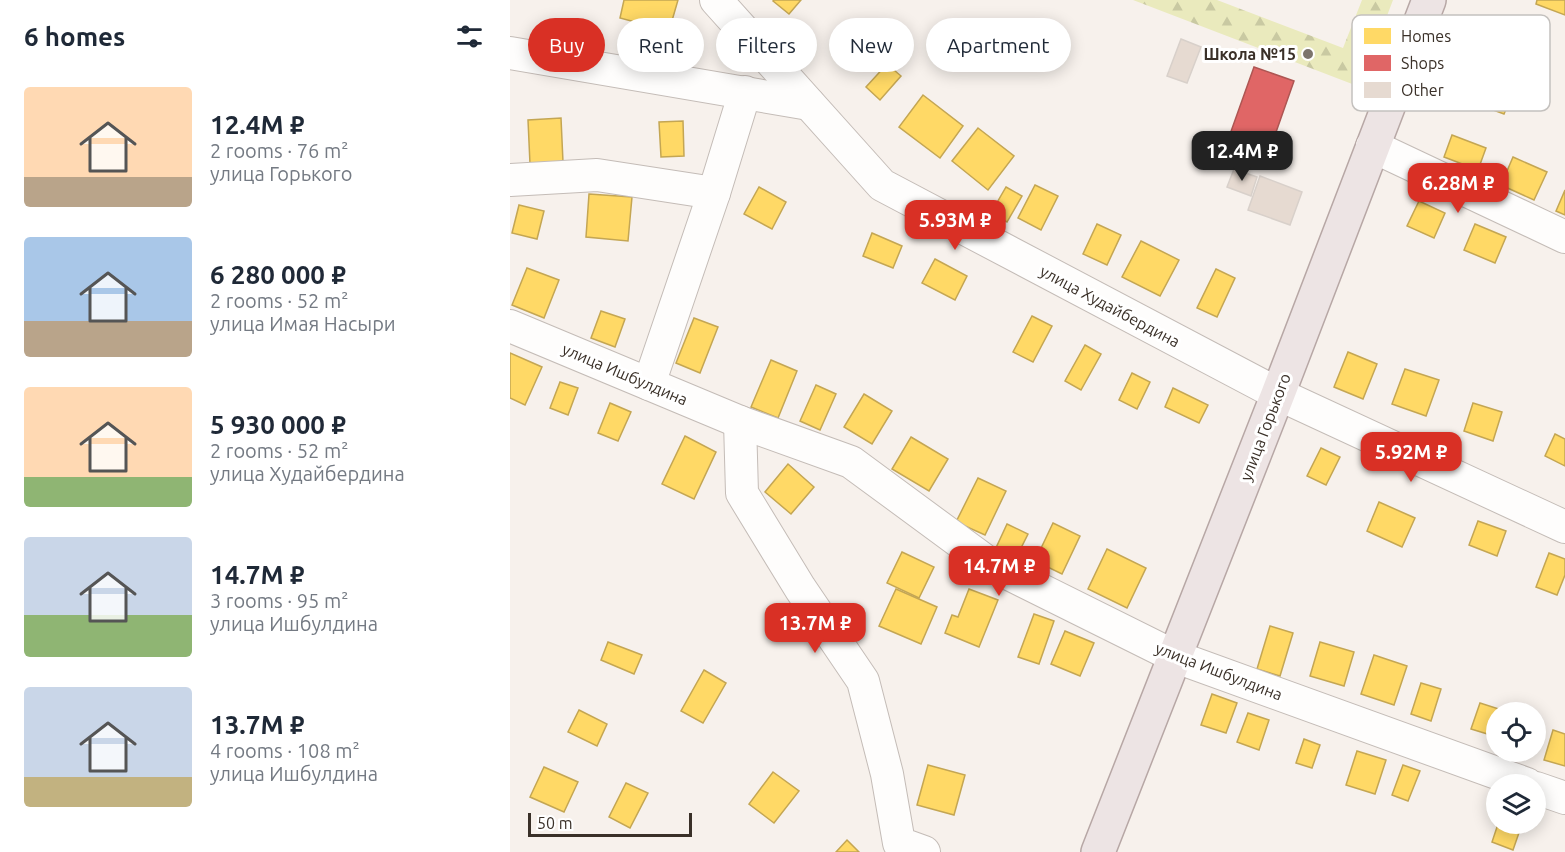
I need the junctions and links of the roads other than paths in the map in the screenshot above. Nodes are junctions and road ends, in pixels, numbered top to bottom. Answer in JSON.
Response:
{"nodes":[{"id":1,"x":1429,"y":0,"type":"edge"},
{"id":2,"x":733,"y":7,"type":"edge"},
{"id":3,"x":1423,"y":15,"type":"edge"},
{"id":4,"x":510,"y":53,"type":"edge"},
{"id":5,"x":745,"y":92,"type":"junction"},
{"id":6,"x":809,"y":104,"type":"junction"},
{"id":7,"x":1386,"y":111,"type":"edge"},
{"id":8,"x":1372,"y":146,"type":"junction"},
{"id":9,"x":510,"y":180,"type":"edge"},
{"id":10,"x":714,"y":193,"type":"junction"},
{"id":11,"x":1565,"y":237,"type":"edge"},
{"id":12,"x":510,"y":326,"type":"edge"},
{"id":13,"x":650,"y":384,"type":"junction"},
{"id":14,"x":1278,"y":394,"type":"junction"},
{"id":15,"x":740,"y":422,"type":"junction"},
{"id":16,"x":1565,"y":527,"type":"edge"},
{"id":17,"x":1176,"y":657,"type":"junction"},
{"id":18,"x":1499,"y":774,"type":"edge"},
{"id":19,"x":1546,"y":791,"type":"edge"},
{"id":20,"x":1565,"y":798,"type":"edge"},
{"id":21,"x":924,"y":852,"type":"edge"},
{"id":22,"x":1098,"y":852,"type":"edge"}],
"edges":[{"from":1,"to":3,"type":"main road","name":"улица Горького"},
{"from":2,"to":6,"type":"street","name":"улица Худайбердина"},
{"from":4,"to":5,"type":"street"},
{"from":5,"to":6,"type":"street"},
{"from":5,"to":10,"type":"street"},
{"from":6,"to":14,"type":"street","name":"улица Худайбердина"},
{"from":7,"to":8,"type":"main road","name":"улица Горького"},
{"from":8,"to":11,"type":"street"},
{"from":8,"to":14,"type":"main road","name":"улица Горького"},
{"from":9,"to":10,"type":"street"},
{"from":10,"to":13,"type":"street"},
{"from":12,"to":13,"type":"street","name":"улица Ишбулдина"},
{"from":13,"to":15,"type":"street","name":"улица Ишбулдина"},
{"from":14,"to":16,"type":"street","name":"улица Худайбердина"},
{"from":14,"to":17,"type":"main road","name":"улица Горького"},
{"from":15,"to":17,"type":"street","name":"улица Ишбулдина"},
{"from":15,"to":21,"type":"street"},
{"from":17,"to":18,"type":"street","name":"улица Ишбулдина"},
{"from":17,"to":22,"type":"main road","name":"улица Горького"},
{"from":19,"to":20,"type":"street"}]}
